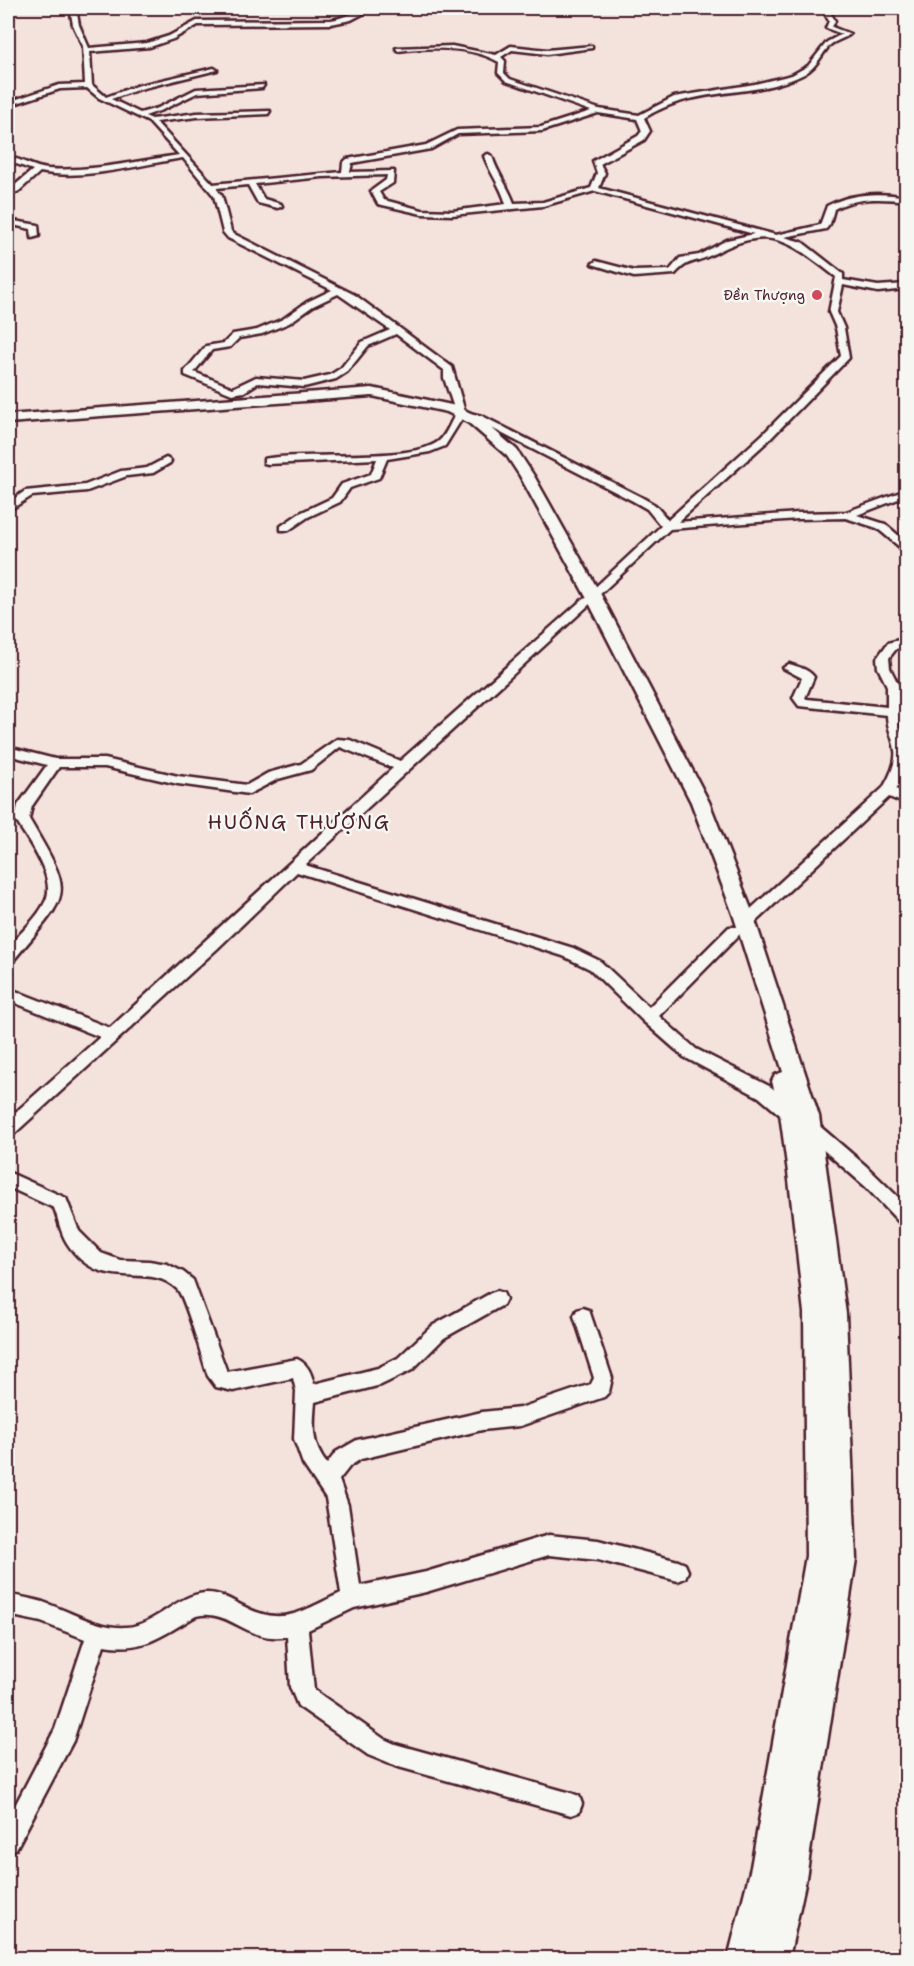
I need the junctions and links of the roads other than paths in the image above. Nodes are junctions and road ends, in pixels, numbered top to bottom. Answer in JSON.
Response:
{"nodes":[{"id":1,"x":73,"y":8,"type":"edge"},
{"id":2,"x":371,"y":8,"type":"edge"},
{"id":3,"x":825,"y":8,"type":"edge"},
{"id":4,"x":590,"y":47,"type":"dead end"},
{"id":5,"x":398,"y":49,"type":"dead end"},
{"id":6,"x":86,"y":50,"type":"junction"},
{"id":7,"x":497,"y":57,"type":"junction"},
{"id":8,"x":214,"y":70,"type":"dead end"},
{"id":9,"x":89,"y":86,"type":"junction"},
{"id":10,"x":262,"y":86,"type":"dead end"},
{"id":11,"x":106,"y":99,"type":"junction"},
{"id":12,"x":8,"y":104,"type":"edge"},
{"id":13,"x":268,"y":111,"type":"dead end"},
{"id":14,"x":598,"y":111,"type":"junction"},
{"id":15,"x":140,"y":115,"type":"junction"},
{"id":16,"x":640,"y":117,"type":"junction"},
{"id":17,"x":151,"y":121,"type":"junction"},
{"id":18,"x":184,"y":156,"type":"junction"},
{"id":19,"x":488,"y":156,"type":"dead end"},
{"id":20,"x":8,"y":159,"type":"edge"},
{"id":21,"x":38,"y":170,"type":"junction"},
{"id":22,"x":346,"y":173,"type":"junction"},
{"id":23,"x":250,"y":182,"type":"junction"},
{"id":24,"x":212,"y":186,"type":"junction"},
{"id":25,"x":595,"y":189,"type":"junction"},
{"id":26,"x":8,"y":194,"type":"edge"},
{"id":27,"x":906,"y":199,"type":"edge"},
{"id":28,"x":278,"y":206,"type":"dead end"},
{"id":29,"x":511,"y":206,"type":"junction"},
{"id":30,"x":8,"y":222,"type":"edge"},
{"id":31,"x":764,"y":234,"type":"junction"},
{"id":32,"x":35,"y":236,"type":"dead end"},
{"id":33,"x":776,"y":237,"type":"junction"},
{"id":34,"x":596,"y":264,"type":"dead end"},
{"id":35,"x":840,"y":282,"type":"junction"},
{"id":36,"x":906,"y":287,"type":"edge"},
{"id":37,"x":339,"y":290,"type":"junction"},
{"id":38,"x":397,"y":330,"type":"junction"},
{"id":39,"x":461,"y":414,"type":"junction"},
{"id":40,"x":8,"y":422,"type":"edge"},
{"id":41,"x":383,"y":456,"type":"junction"},
{"id":42,"x":268,"y":460,"type":"dead end"},
{"id":43,"x":166,"y":461,"type":"dead end"},
{"id":44,"x":906,"y":493,"type":"edge"},
{"id":45,"x":8,"y":508,"type":"edge"},
{"id":46,"x":847,"y":515,"type":"junction"},
{"id":47,"x":667,"y":526,"type":"junction"},
{"id":48,"x":285,"y":528,"type":"dead end"},
{"id":49,"x":906,"y":547,"type":"edge"},
{"id":50,"x":590,"y":598,"type":"junction"},
{"id":51,"x":906,"y":642,"type":"edge"},
{"id":52,"x":789,"y":668,"type":"dead end"},
{"id":53,"x":900,"y":686,"type":"edge"},
{"id":54,"x":892,"y":712,"type":"junction"},
{"id":55,"x":8,"y":750,"type":"edge"},
{"id":56,"x":55,"y":763,"type":"junction"},
{"id":57,"x":402,"y":767,"type":"junction"},
{"id":58,"x":888,"y":791,"type":"junction"},
{"id":59,"x":906,"y":800,"type":"edge"},
{"id":60,"x":293,"y":866,"type":"junction"},
{"id":61,"x":740,"y":926,"type":"junction"},
{"id":62,"x":8,"y":957,"type":"edge"},
{"id":63,"x":8,"y":994,"type":"edge"},
{"id":64,"x":648,"y":1017,"type":"junction"},
{"id":65,"x":112,"y":1035,"type":"junction"},
{"id":66,"x":800,"y":1121,"type":"junction"},
{"id":67,"x":8,"y":1129,"type":"edge"},
{"id":68,"x":8,"y":1179,"type":"edge"},
{"id":69,"x":906,"y":1218,"type":"edge"},
{"id":70,"x":821,"y":1280,"type":"junction"},
{"id":71,"x":497,"y":1299,"type":"dead end"},
{"id":72,"x":583,"y":1316,"type":"dead end"},
{"id":73,"x":306,"y":1395,"type":"junction"},
{"id":74,"x":328,"y":1479,"type":"junction"},
{"id":75,"x":678,"y":1571,"type":"dead end"},
{"id":76,"x":352,"y":1598,"type":"junction"},
{"id":77,"x":8,"y":1605,"type":"edge"},
{"id":78,"x":297,"y":1624,"type":"junction"},
{"id":79,"x":97,"y":1634,"type":"junction"},
{"id":80,"x":571,"y":1804,"type":"dead end"},
{"id":81,"x":8,"y":1841,"type":"edge"},
{"id":82,"x":745,"y":1959,"type":"edge"},
{"id":83,"x":772,"y":1959,"type":"edge"}],
"edges":[{"from":1,"to":6,"type":"street"},
{"from":2,"to":6,"type":"street"},
{"from":3,"to":16,"type":"street"},
{"from":4,"to":7,"type":"street"},
{"from":5,"to":7,"type":"street"},
{"from":6,"to":9,"type":"street"},
{"from":7,"to":14,"type":"street"},
{"from":8,"to":11,"type":"street"},
{"from":9,"to":11,"type":"street"},
{"from":9,"to":12,"type":"street"},
{"from":10,"to":15,"type":"street"},
{"from":11,"to":15,"type":"street"},
{"from":13,"to":17,"type":"street"},
{"from":14,"to":16,"type":"street"},
{"from":14,"to":22,"type":"street"},
{"from":15,"to":17,"type":"street"},
{"from":16,"to":25,"type":"street"},
{"from":17,"to":18,"type":"street"},
{"from":18,"to":21,"type":"street"},
{"from":18,"to":24,"type":"street"},
{"from":19,"to":29,"type":"street"},
{"from":20,"to":21,"type":"street"},
{"from":21,"to":26,"type":"street"},
{"from":22,"to":23,"type":"street"},
{"from":22,"to":29,"type":"street"},
{"from":23,"to":24,"type":"street"},
{"from":23,"to":28,"type":"street"},
{"from":24,"to":37,"type":"street"},
{"from":25,"to":29,"type":"street"},
{"from":25,"to":31,"type":"street"},
{"from":27,"to":33,"type":"street"},
{"from":30,"to":32,"type":"street"},
{"from":31,"to":33,"type":"street"},
{"from":31,"to":34,"type":"street"},
{"from":33,"to":35,"type":"street"},
{"from":35,"to":36,"type":"street"},
{"from":35,"to":47,"type":"street"},
{"from":37,"to":38,"type":"street"},
{"from":37,"to":38,"type":"street"},
{"from":38,"to":39,"type":"street"},
{"from":39,"to":40,"type":"highway"},
{"from":39,"to":41,"type":"street"},
{"from":39,"to":47,"type":"street"},
{"from":39,"to":50,"type":"highway"},
{"from":41,"to":42,"type":"street"},
{"from":41,"to":48,"type":"street"},
{"from":43,"to":45,"type":"street"},
{"from":44,"to":46,"type":"street"},
{"from":46,"to":47,"type":"street"},
{"from":46,"to":49,"type":"street"},
{"from":47,"to":50,"type":"street"},
{"from":50,"to":57,"type":"street"},
{"from":50,"to":61,"type":"highway"},
{"from":51,"to":53,"type":"street"},
{"from":52,"to":54,"type":"street"},
{"from":53,"to":54,"type":"street"},
{"from":54,"to":58,"type":"street"},
{"from":55,"to":56,"type":"street"},
{"from":56,"to":57,"type":"street"},
{"from":56,"to":62,"type":"street"},
{"from":57,"to":60,"type":"street"},
{"from":58,"to":59,"type":"street"},
{"from":58,"to":61,"type":"street"},
{"from":60,"to":64,"type":"street"},
{"from":60,"to":65,"type":"street"},
{"from":61,"to":64,"type":"street"},
{"from":61,"to":66,"type":"highway"},
{"from":63,"to":65,"type":"street"},
{"from":64,"to":66,"type":"street"},
{"from":65,"to":67,"type":"street"},
{"from":66,"to":69,"type":"street"},
{"from":66,"to":70,"type":"highway"},
{"from":68,"to":73,"type":"street"},
{"from":70,"to":82,"type":"highway"},
{"from":70,"to":83,"type":"highway"},
{"from":71,"to":73,"type":"street"},
{"from":72,"to":74,"type":"street"},
{"from":73,"to":74,"type":"street"},
{"from":74,"to":76,"type":"street"},
{"from":75,"to":76,"type":"street"},
{"from":76,"to":78,"type":"street"},
{"from":77,"to":79,"type":"street"},
{"from":78,"to":79,"type":"street"},
{"from":78,"to":80,"type":"street"},
{"from":79,"to":81,"type":"street"}]}
